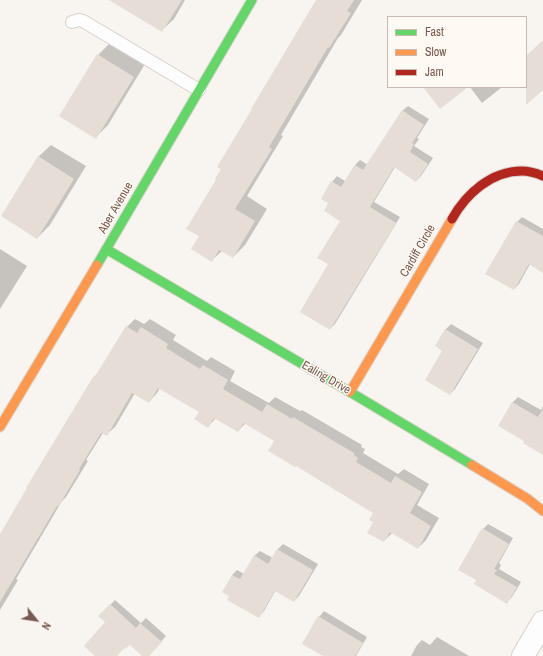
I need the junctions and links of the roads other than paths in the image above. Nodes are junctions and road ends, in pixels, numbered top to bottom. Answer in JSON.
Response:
{"nodes":[{"id":1,"x":252,"y":0,"type":"edge"},
{"id":2,"x":72,"y":22,"type":"dead end"},
{"id":3,"x":199,"y":90,"type":"junction"},
{"id":4,"x":543,"y":176,"type":"edge"},
{"id":5,"x":106,"y":249,"type":"junction"},
{"id":6,"x":350,"y":392,"type":"junction"},
{"id":7,"x":0,"y":427,"type":"edge"},
{"id":8,"x":543,"y":511,"type":"edge"},
{"id":9,"x":543,"y":622,"type":"edge"},
{"id":10,"x":523,"y":656,"type":"edge"}],
"edges":[{"from":1,"to":3,"type":"street","name":"Aber Avenue"},
{"from":2,"to":3,"type":"lane"},
{"from":3,"to":5,"type":"street","name":"Aber Avenue"},
{"from":4,"to":6,"type":"street","name":"Cardiff Circle"},
{"from":5,"to":6,"type":"street","name":"Ealing Drive"},
{"from":5,"to":7,"type":"street","name":"Aber Avenue"},
{"from":6,"to":8,"type":"street","name":"Ealing Drive"},
{"from":9,"to":10,"type":"street"}]}
